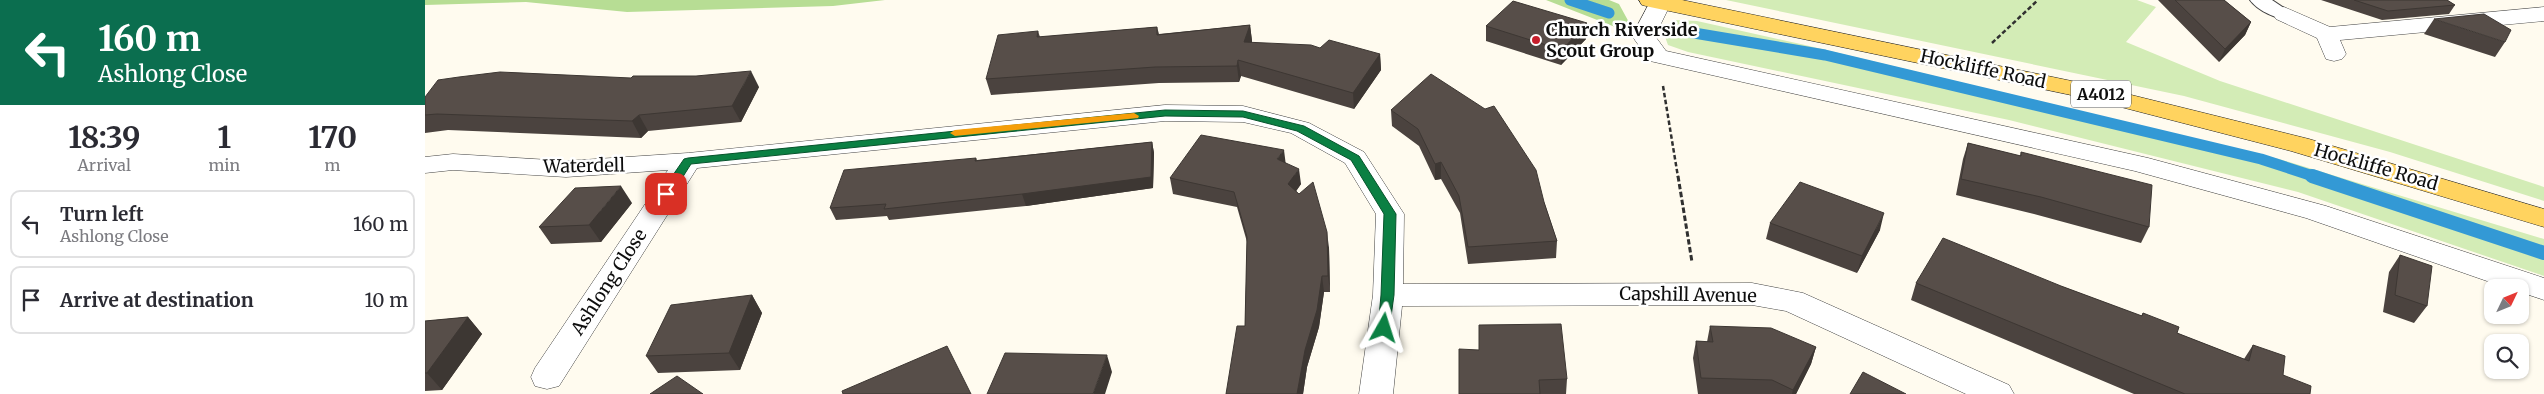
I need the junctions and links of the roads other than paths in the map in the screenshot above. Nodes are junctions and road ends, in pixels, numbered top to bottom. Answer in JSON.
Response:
{"nodes":[{"id":1,"x":2259,"y":0,"type":"edge"},
{"id":2,"x":1655,"y":2,"type":"edge"},
{"id":3,"x":2283,"y":14,"type":"joint"},
{"id":4,"x":2544,"y":14,"type":"edge"},
{"id":5,"x":688,"y":161,"type":"junction"},
{"id":6,"x":425,"y":165,"type":"edge"},
{"id":7,"x":2544,"y":218,"type":"edge"},
{"id":8,"x":2544,"y":289,"type":"edge"},
{"id":9,"x":1388,"y":295,"type":"junction"},
{"id":10,"x":547,"y":377,"type":"dead end"},
{"id":11,"x":1376,"y":394,"type":"edge"},
{"id":12,"x":1997,"y":394,"type":"edge"}],
"edges":[{"from":1,"to":3,"type":"lane"},
{"from":2,"to":7,"type":"main road","name":"Hockliffe Road","number":"A4012"},
{"from":2,"to":8,"type":"street"},
{"from":3,"to":4,"type":"street"},
{"from":5,"to":6,"type":"street","name":"Waterdell"},
{"from":5,"to":9,"type":"street","name":"Waterdell"},
{"from":5,"to":10,"type":"street","name":"Ashlong Close"},
{"from":9,"to":11,"type":"street","name":"Waterdell"},
{"from":9,"to":12,"type":"street","name":"Capshill Avenue"}]}
